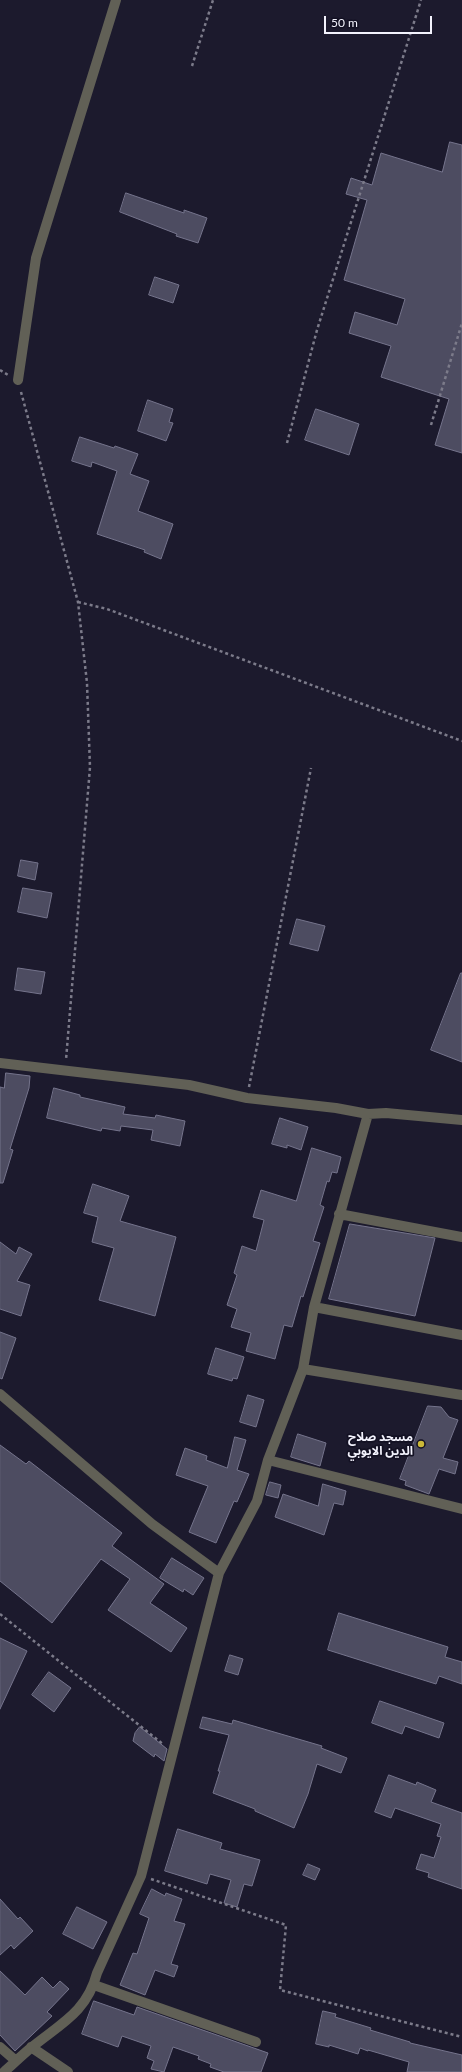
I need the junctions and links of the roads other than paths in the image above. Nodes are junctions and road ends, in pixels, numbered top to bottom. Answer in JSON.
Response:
{"nodes":[{"id":1,"x":116,"y":0,"type":"edge"},
{"id":2,"x":18,"y":380,"type":"road end"},
{"id":3,"x":0,"y":1063,"type":"edge"},
{"id":4,"x":368,"y":1114,"type":"junction"},
{"id":5,"x":462,"y":1120,"type":"edge"},
{"id":6,"x":339,"y":1214,"type":"junction"},
{"id":7,"x":462,"y":1237,"type":"edge"},
{"id":8,"x":314,"y":1307,"type":"junction"},
{"id":9,"x":462,"y":1335,"type":"edge"},
{"id":10,"x":303,"y":1369,"type":"junction"},
{"id":11,"x":0,"y":1394,"type":"edge"},
{"id":12,"x":462,"y":1395,"type":"edge"},
{"id":13,"x":268,"y":1460,"type":"junction"},
{"id":14,"x":462,"y":1509,"type":"edge"},
{"id":15,"x":219,"y":1573,"type":"junction"},
{"id":16,"x":94,"y":1985,"type":"junction"},
{"id":17,"x":256,"y":2042,"type":"dead end"},
{"id":18,"x":0,"y":2047,"type":"edge"},
{"id":19,"x":31,"y":2047,"type":"junction"},
{"id":20,"x":16,"y":2061,"type":"junction"},
{"id":21,"x":4,"y":2072,"type":"edge"},
{"id":22,"x":68,"y":2072,"type":"edge"}],
"edges":[{"from":1,"to":2,"type":"street"},
{"from":3,"to":4,"type":"street"},
{"from":4,"to":5,"type":"street"},
{"from":4,"to":6,"type":"street"},
{"from":6,"to":7,"type":"street"},
{"from":6,"to":8,"type":"street"},
{"from":8,"to":9,"type":"street"},
{"from":8,"to":10,"type":"street"},
{"from":10,"to":12,"type":"street"},
{"from":10,"to":13,"type":"street"},
{"from":11,"to":15,"type":"street"},
{"from":13,"to":14,"type":"street"},
{"from":13,"to":15,"type":"street"},
{"from":15,"to":16,"type":"street"},
{"from":16,"to":17,"type":"street"},
{"from":16,"to":19,"type":"street"},
{"from":18,"to":20,"type":"street"},
{"from":19,"to":20,"type":"street"},
{"from":19,"to":22,"type":"street"},
{"from":20,"to":21,"type":"street"}]}
